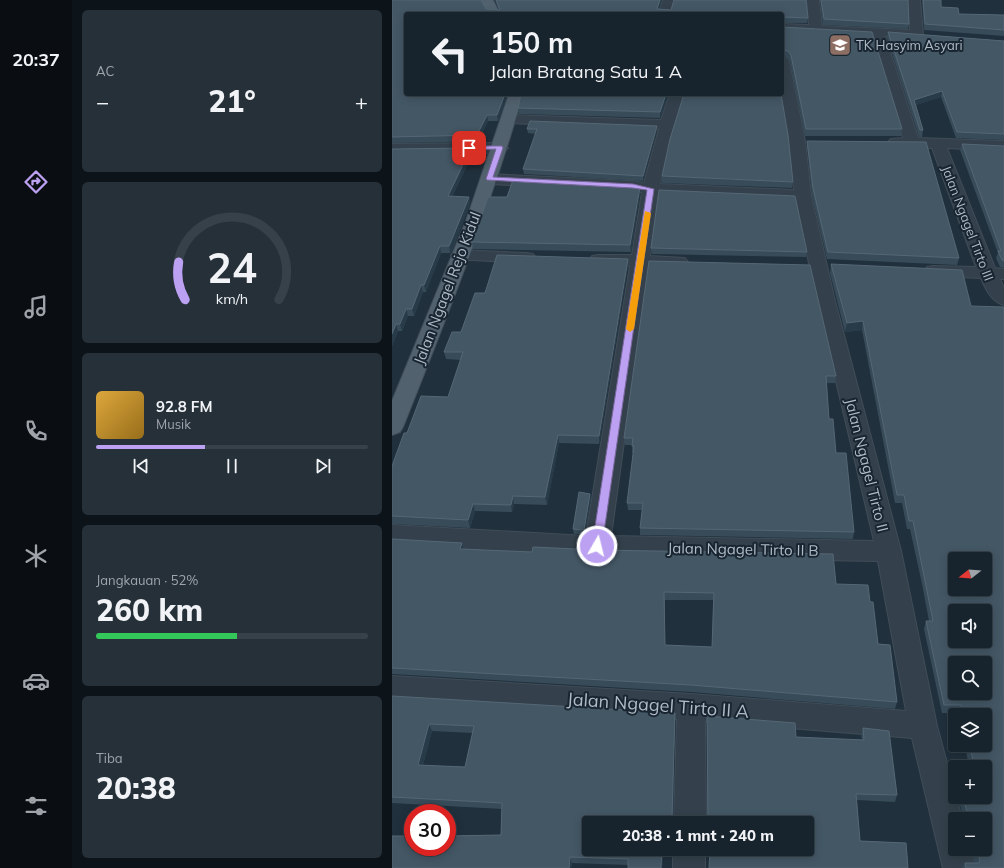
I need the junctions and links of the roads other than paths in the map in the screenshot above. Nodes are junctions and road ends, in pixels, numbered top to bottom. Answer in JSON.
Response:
{"nodes":[{"id":1,"x":487,"y":0,"type":"edge"},
{"id":2,"x":669,"y":0,"type":"edge"},
{"id":3,"x":813,"y":0,"type":"edge"},
{"id":4,"x":914,"y":0,"type":"edge"},
{"id":5,"x":493,"y":12,"type":"edge"},
{"id":6,"x":665,"y":12,"type":"edge"},
{"id":7,"x":784,"y":28,"type":"edge"},
{"id":8,"x":816,"y":30,"type":"junction"},
{"id":9,"x":877,"y":32,"type":"junction"},
{"id":10,"x":917,"y":34,"type":"junction"},
{"id":11,"x":933,"y":36,"type":"edge"},
{"id":12,"x":784,"y":72,"type":"edge"},
{"id":13,"x":515,"y":96,"type":"edge"},
{"id":14,"x":676,"y":96,"type":"edge"},
{"id":15,"x":508,"y":119,"type":"junction"},
{"id":16,"x":667,"y":125,"type":"junction"},
{"id":17,"x":797,"y":141,"type":"junction"},
{"id":18,"x":812,"y":141,"type":"edge"},
{"id":19,"x":882,"y":142,"type":"edge"},
{"id":20,"x":912,"y":142,"type":"junction"},
{"id":21,"x":938,"y":144,"type":"junction"},
{"id":22,"x":1004,"y":146,"type":"edge"},
{"id":23,"x":500,"y":148,"type":"junction"},
{"id":24,"x":392,"y":149,"type":"edge"},
{"id":25,"x":489,"y":179,"type":"junction"},
{"id":26,"x":651,"y":189,"type":"junction"},
{"id":27,"x":803,"y":195,"type":"junction"},
{"id":28,"x":460,"y":255,"type":"junction"},
{"id":29,"x":547,"y":258,"type":"edge"},
{"id":30,"x":578,"y":259,"type":"edge"},
{"id":31,"x":641,"y":262,"type":"junction"},
{"id":32,"x":694,"y":263,"type":"edge"},
{"id":33,"x":918,"y":270,"type":"edge"},
{"id":34,"x":996,"y":274,"type":"edge"},
{"id":35,"x":1004,"y":299,"type":"edge"},
{"id":36,"x":392,"y":427,"type":"edge"},
{"id":37,"x":392,"y":535,"type":"edge"},
{"id":38,"x":597,"y":546,"type":"junction"},
{"id":39,"x":890,"y":551,"type":"junction"},
{"id":40,"x":392,"y":689,"type":"edge"},
{"id":41,"x":691,"y":707,"type":"junction"},
{"id":42,"x":923,"y":726,"type":"junction"},
{"id":43,"x":690,"y":816,"type":"edge"},
{"id":44,"x":689,"y":856,"type":"edge"},
{"id":45,"x":689,"y":868,"type":"edge"},
{"id":46,"x":959,"y":868,"type":"edge"}],
"edges":[{"from":1,"to":5,"type":"main road"},
{"from":2,"to":6,"type":"street"},
{"from":3,"to":8,"type":"street"},
{"from":4,"to":10,"type":"street"},
{"from":7,"to":8,"type":"street"},
{"from":8,"to":9,"type":"street"},
{"from":9,"to":10,"type":"street"},
{"from":9,"to":20,"type":"street"},
{"from":10,"to":11,"type":"street"},
{"from":12,"to":17,"type":"street","name":"Jalan Ngagel Tirto II"},
{"from":13,"to":15,"type":"main road","name":"Jalan Ngagel Rejo Kidul"},
{"from":14,"to":16,"type":"street"},
{"from":15,"to":16,"type":"street"},
{"from":15,"to":23,"type":"main road","name":"Jalan Ngagel Rejo Kidul"},
{"from":16,"to":26,"type":"street"},
{"from":17,"to":18,"type":"street"},
{"from":17,"to":27,"type":"street","name":"Jalan Ngagel Tirto II"},
{"from":19,"to":20,"type":"street"},
{"from":20,"to":21,"type":"street"},
{"from":21,"to":22,"type":"street"},
{"from":21,"to":34,"type":"street","name":"Jalan Ngagel Tirto III"},
{"from":23,"to":24,"type":"street"},
{"from":23,"to":25,"type":"main road","name":"Jalan Ngagel Rejo Kidul"},
{"from":25,"to":26,"type":"street"},
{"from":25,"to":28,"type":"main road","name":"Jalan Ngagel Rejo Kidul"},
{"from":26,"to":27,"type":"street"},
{"from":26,"to":31,"type":"street"},
{"from":27,"to":39,"type":"street","name":"Jalan Ngagel Tirto II"},
{"from":28,"to":29,"type":"street"},
{"from":28,"to":36,"type":"main road","name":"Jalan Ngagel Rejo Kidul"},
{"from":30,"to":31,"type":"street"},
{"from":31,"to":32,"type":"street"},
{"from":31,"to":38,"type":"street"},
{"from":33,"to":34,"type":"street"},
{"from":34,"to":35,"type":"street","name":"Jalan Ngagel Tirto III"},
{"from":37,"to":38,"type":"street","name":"Jalan Ngagel Tirto II B"},
{"from":38,"to":39,"type":"street","name":"Jalan Ngagel Tirto II B"},
{"from":39,"to":42,"type":"street","name":"Jalan Ngagel Tirto II"},
{"from":40,"to":41,"type":"street","name":"Jalan Ngagel Tirto II A"},
{"from":41,"to":42,"type":"street","name":"Jalan Ngagel Tirto II A"},
{"from":41,"to":43,"type":"street"},
{"from":42,"to":46,"type":"street","name":"Jalan Ngagel Tirto II"},
{"from":44,"to":45,"type":"street"}]}
